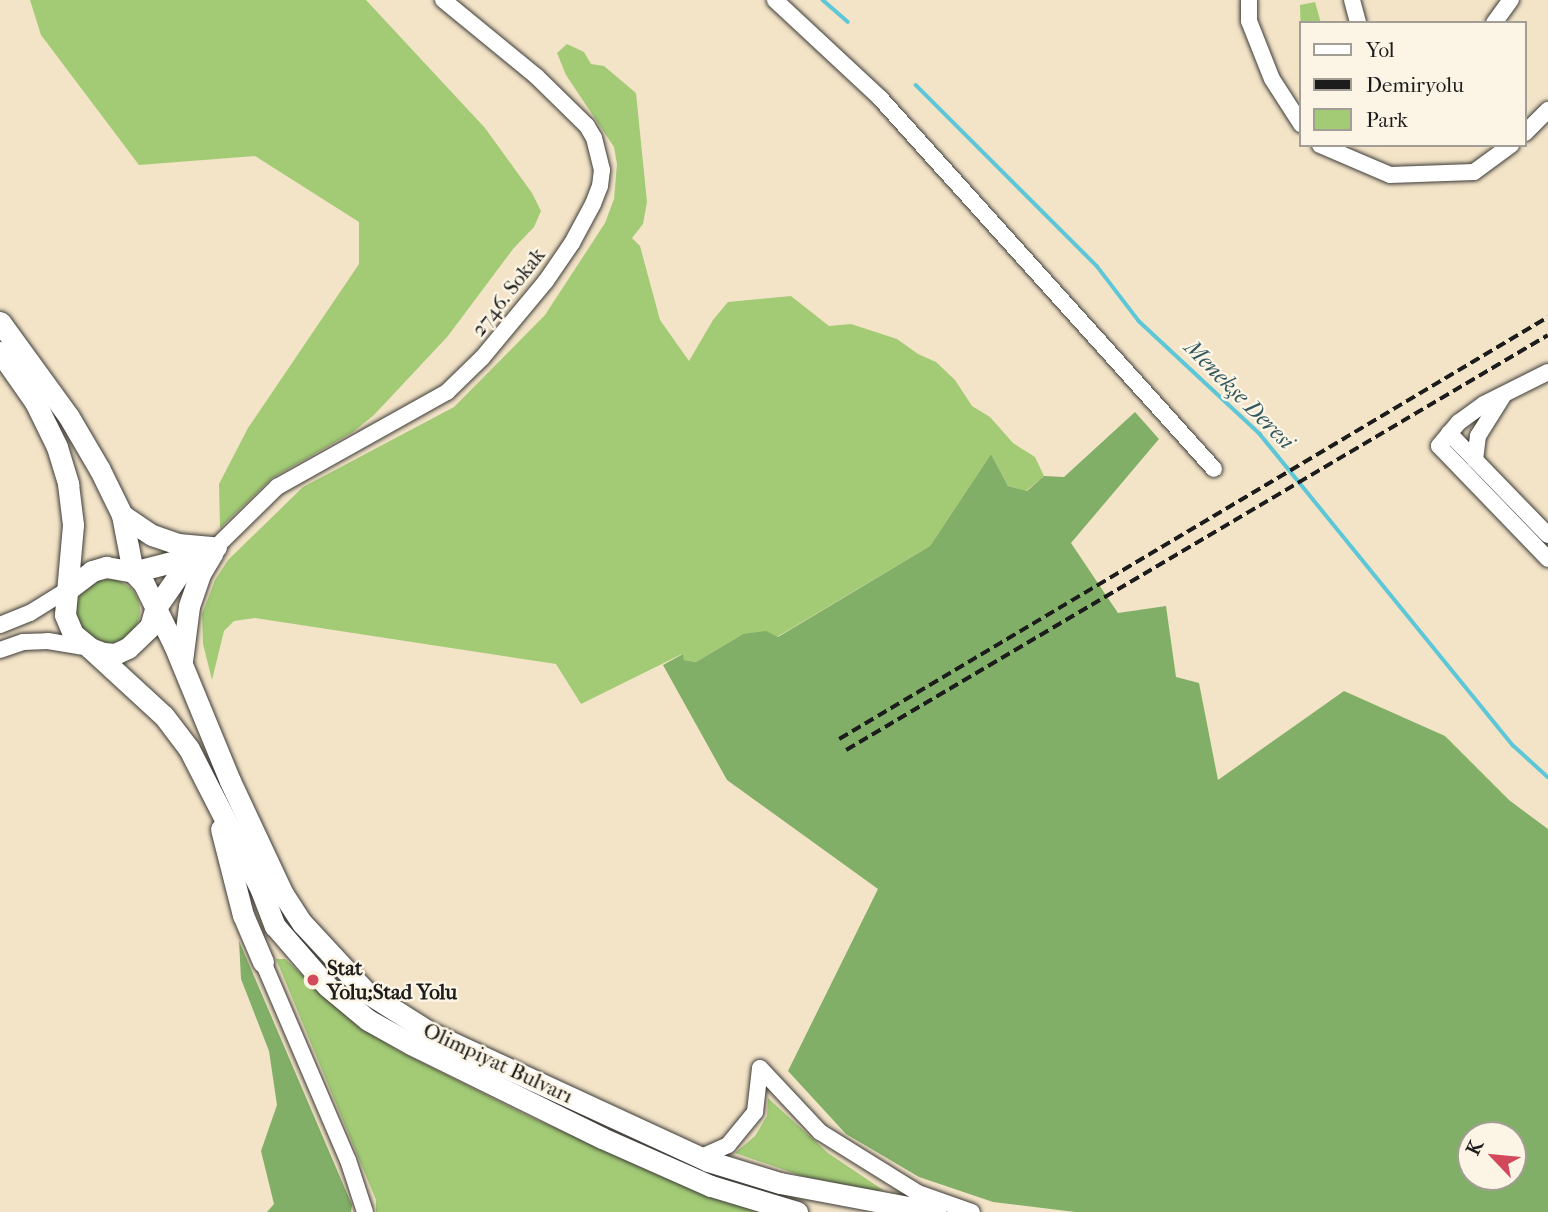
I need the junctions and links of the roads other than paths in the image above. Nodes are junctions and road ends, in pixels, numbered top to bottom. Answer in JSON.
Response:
{"nodes":[{"id":1,"x":443,"y":0,"type":"edge"},
{"id":2,"x":775,"y":0,"type":"edge"},
{"id":3,"x":1249,"y":0,"type":"edge"},
{"id":4,"x":1352,"y":0,"type":"edge"},
{"id":5,"x":1511,"y":0,"type":"edge"},
{"id":6,"x":1357,"y":21,"type":"edge"},
{"id":7,"x":1495,"y":21,"type":"edge"},
{"id":8,"x":1548,"y":110,"type":"edge"},
{"id":9,"x":1300,"y":122,"type":"edge"},
{"id":10,"x":1527,"y":131,"type":"edge"},
{"id":11,"x":1325,"y":147,"type":"edge"},
{"id":12,"x":1508,"y":147,"type":"edge"},
{"id":13,"x":0,"y":322,"type":"edge"},
{"id":14,"x":0,"y":352,"type":"edge"},
{"id":15,"x":1548,"y":372,"type":"edge"},
{"id":16,"x":1503,"y":396,"type":"junction"},
{"id":17,"x":1444,"y":439,"type":"junction"},
{"id":18,"x":1475,"y":460,"type":"junction"},
{"id":19,"x":1214,"y":469,"type":"dead end"},
{"id":20,"x":122,"y":515,"type":"junction"},
{"id":21,"x":1548,"y":535,"type":"edge"},
{"id":22,"x":216,"y":547,"type":"junction"},
{"id":23,"x":1548,"y":559,"type":"edge"},
{"id":24,"x":134,"y":572,"type":"junction"},
{"id":25,"x":67,"y":590,"type":"junction"},
{"id":26,"x":155,"y":610,"type":"junction"},
{"id":27,"x":0,"y":625,"type":"edge"},
{"id":28,"x":90,"y":648,"type":"junction"},
{"id":29,"x":0,"y":650,"type":"edge"},
{"id":30,"x":182,"y":662,"type":"junction"},
{"id":31,"x":215,"y":800,"type":"junction"},
{"id":32,"x":263,"y":854,"type":"junction"},
{"id":33,"x":261,"y":890,"type":"junction"},
{"id":34,"x":289,"y":942,"type":"junction"},
{"id":35,"x":263,"y":962,"type":"junction"},
{"id":36,"x":699,"y":1158,"type":"junction"},
{"id":37,"x":365,"y":1212,"type":"edge"},
{"id":38,"x":797,"y":1212,"type":"edge"},
{"id":39,"x":935,"y":1212,"type":"edge"},
{"id":40,"x":972,"y":1212,"type":"edge"}],
"edges":[{"from":1,"to":22,"type":"street","name":"2746. Sokak"},
{"from":2,"to":19,"type":"street"},
{"from":3,"to":9,"type":"street"},
{"from":4,"to":6,"type":"street"},
{"from":5,"to":7,"type":"street"},
{"from":8,"to":10,"type":"street"},
{"from":11,"to":12,"type":"street"},
{"from":13,"to":20,"type":"main road"},
{"from":14,"to":25,"type":"main road"},
{"from":15,"to":16,"type":"street"},
{"from":16,"to":17,"type":"street"},
{"from":16,"to":18,"type":"street"},
{"from":17,"to":18,"type":"street"},
{"from":17,"to":23,"type":"street"},
{"from":18,"to":21,"type":"street"},
{"from":20,"to":22,"type":"main road"},
{"from":20,"to":24,"type":"main road"},
{"from":22,"to":24,"type":"main road"},
{"from":22,"to":26,"type":"main road"},
{"from":22,"to":30,"type":"main road"},
{"from":24,"to":25,"type":"main road"},
{"from":24,"to":26,"type":"main road"},
{"from":25,"to":27,"type":"street"},
{"from":25,"to":28,"type":"main road"},
{"from":26,"to":28,"type":"main road"},
{"from":26,"to":30,"type":"main road","name":"Olimpiyat Bulvarı"},
{"from":28,"to":29,"type":"street"},
{"from":28,"to":31,"type":"main road","name":"Olimpiyat Bulvarı"},
{"from":30,"to":32,"type":"main road","name":"Olimpiyat Bulvarı"},
{"from":31,"to":33,"type":"main road","name":"Olimpiyat Bulvarı"},
{"from":31,"to":35,"type":"main road"},
{"from":32,"to":33,"type":"main road"},
{"from":32,"to":36,"type":"main road","name":"Olimpiyat Bulvarı"},
{"from":33,"to":34,"type":"main road","name":"Olimpiyat Bulvarı"},
{"from":33,"to":35,"type":"main road"},
{"from":34,"to":35,"type":"main road"},
{"from":34,"to":38,"type":"main road","name":"Olimpiyat Bulvarı"},
{"from":35,"to":37,"type":"street"},
{"from":36,"to":39,"type":"main road","name":"Olimpiyat Bulvarı"},
{"from":36,"to":40,"type":"street"}]}
